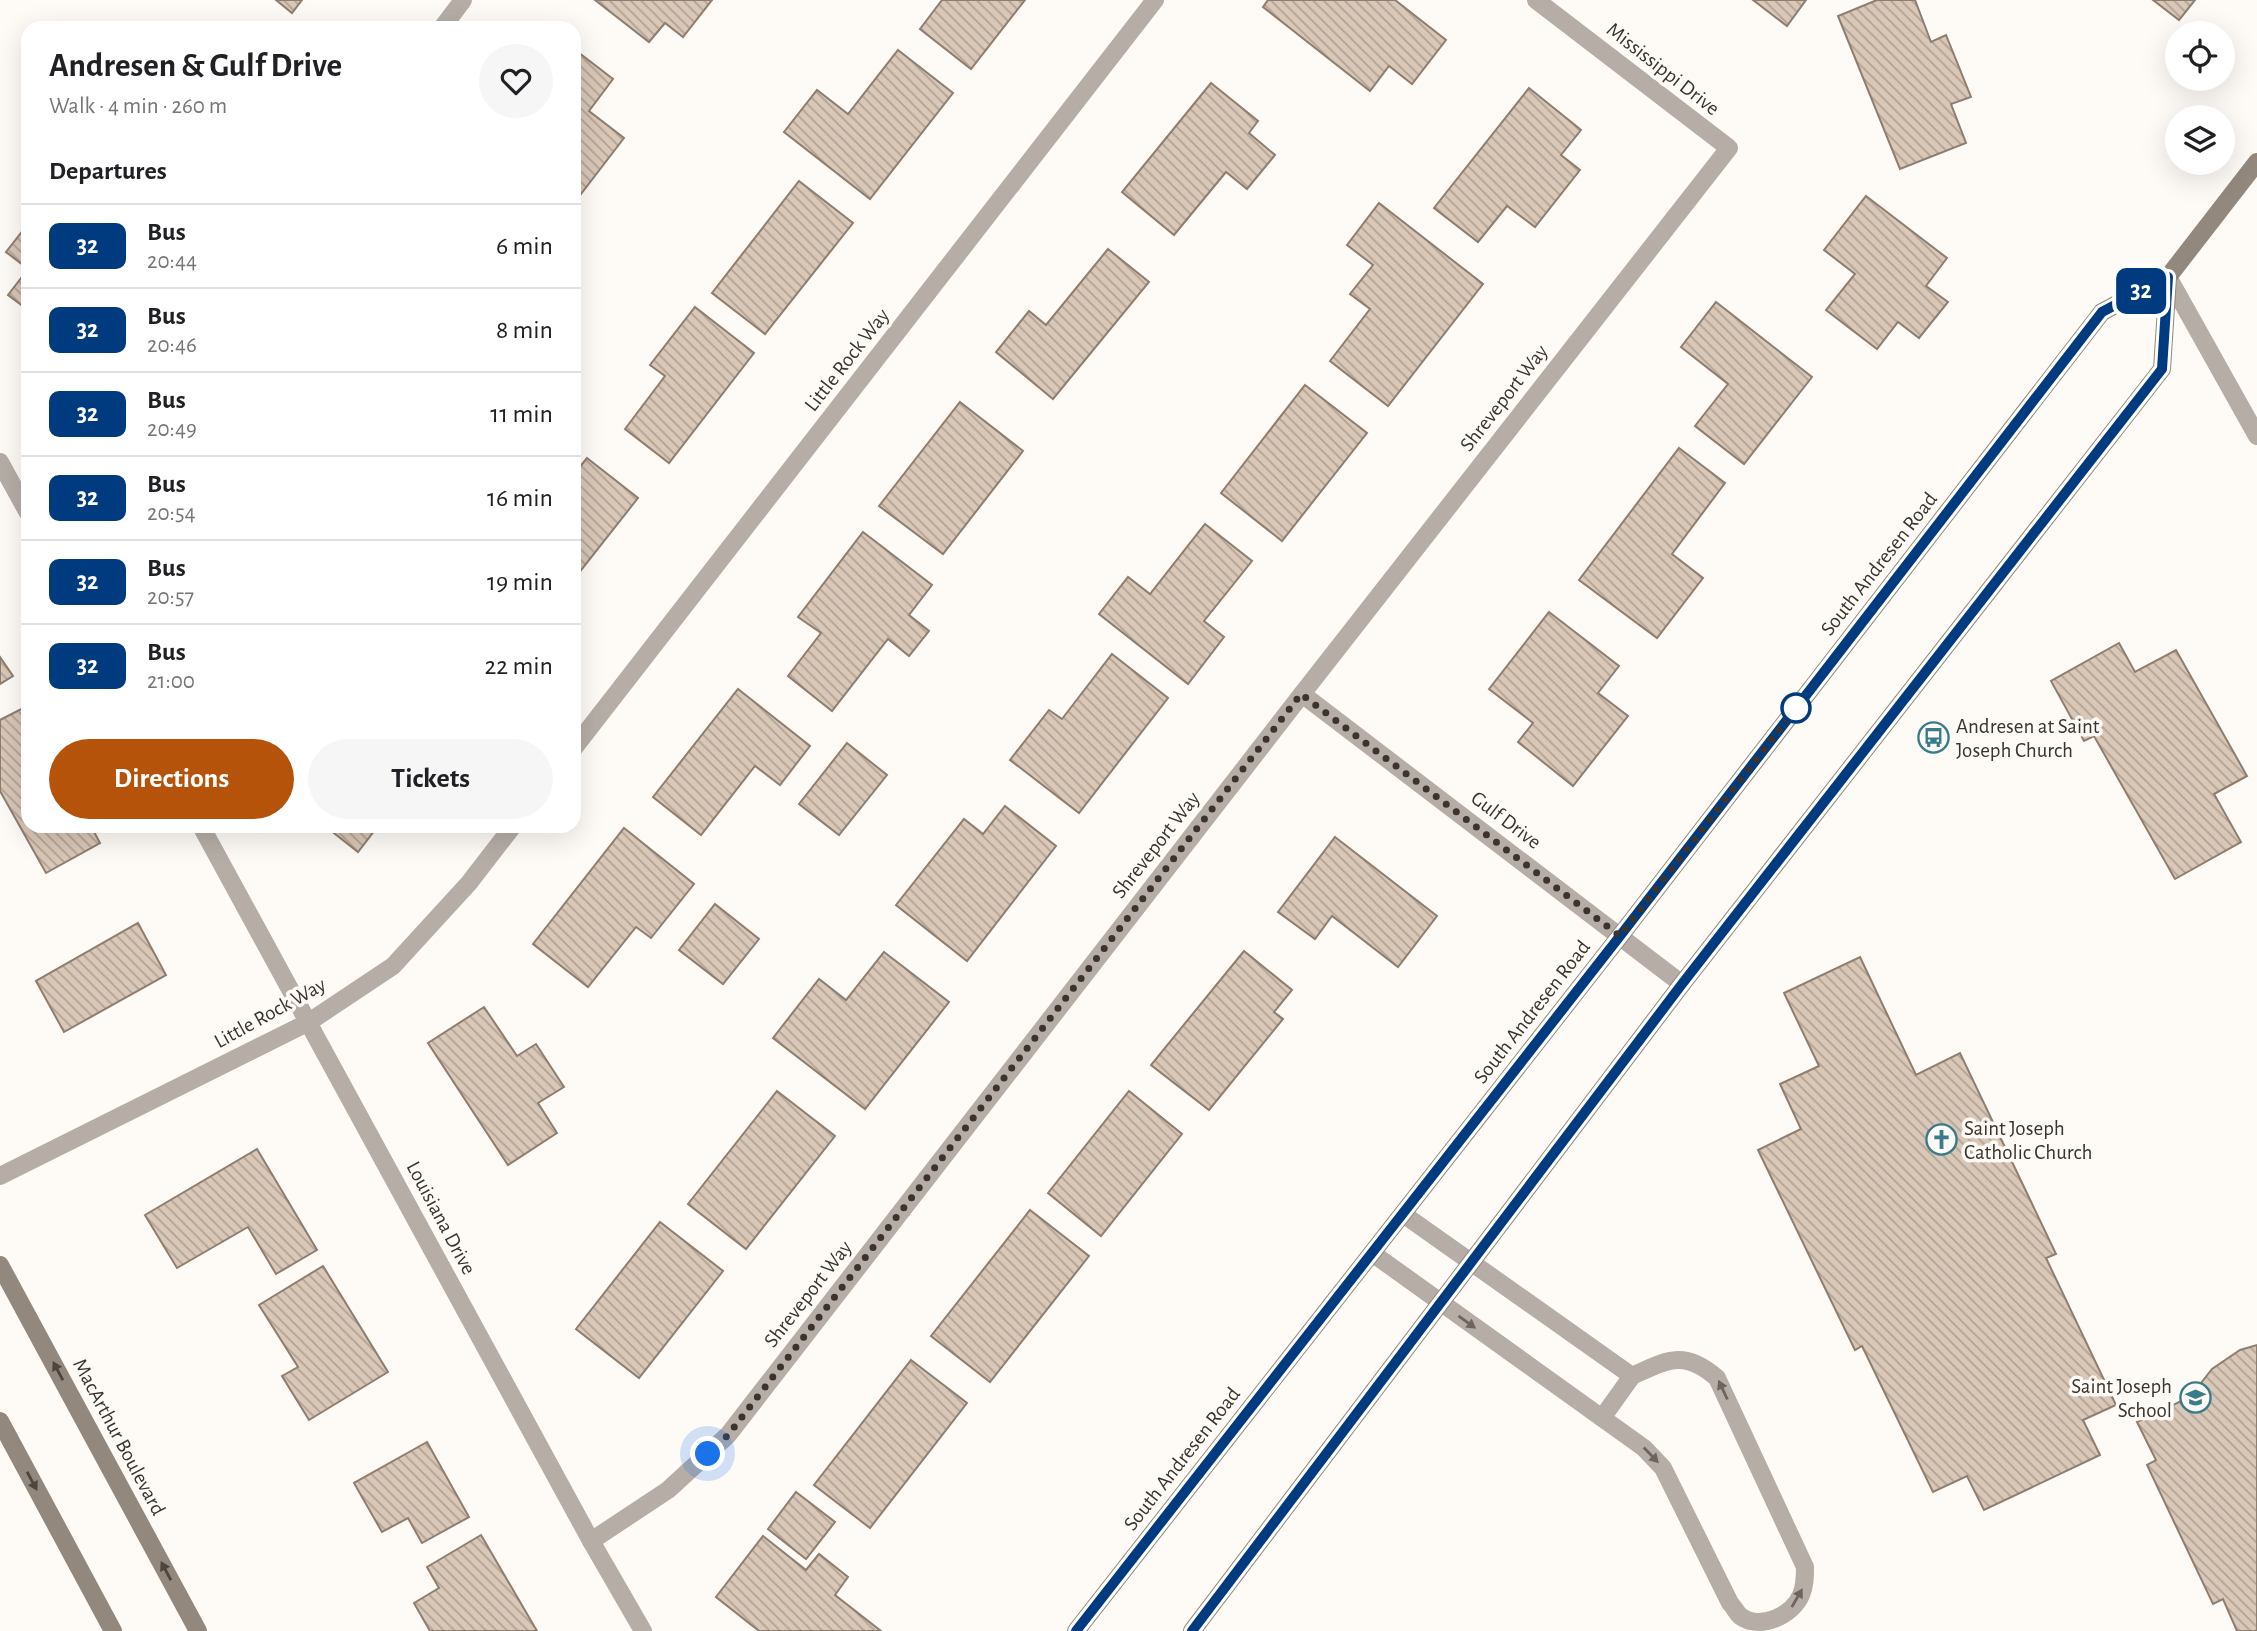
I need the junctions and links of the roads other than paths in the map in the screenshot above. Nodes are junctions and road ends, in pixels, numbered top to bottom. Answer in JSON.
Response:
{"nodes":[{"id":1,"x":464,"y":0,"type":"edge"},
{"id":2,"x":1156,"y":0,"type":"edge"},
{"id":3,"x":1535,"y":0,"type":"edge"},
{"id":4,"x":448,"y":21,"type":"edge"},
{"id":5,"x":1729,"y":148,"type":"joint"},
{"id":6,"x":2257,"y":162,"type":"edge"},
{"id":7,"x":2168,"y":277,"type":"junction"},
{"id":8,"x":2257,"y":436,"type":"edge"},
{"id":9,"x":0,"y":462,"type":"edge"},
{"id":10,"x":21,"y":490,"type":"edge"},
{"id":11,"x":1301,"y":694,"type":"junction"},
{"id":12,"x":581,"y":739,"type":"edge"},
{"id":13,"x":205,"y":833,"type":"edge"},
{"id":14,"x":508,"y":833,"type":"edge"},
{"id":15,"x":1620,"y":936,"type":"junction"},
{"id":16,"x":1682,"y":984,"type":"junction"},
{"id":17,"x":309,"y":1022,"type":"junction"},
{"id":18,"x":0,"y":1176,"type":"edge"},
{"id":19,"x":1403,"y":1213,"type":"junction"},
{"id":20,"x":1372,"y":1253,"type":"junction"},
{"id":21,"x":1471,"y":1262,"type":"junction"},
{"id":22,"x":0,"y":1265,"type":"edge"},
{"id":23,"x":1441,"y":1303,"type":"junction"},
{"id":24,"x":1632,"y":1376,"type":"junction"},
{"id":25,"x":1602,"y":1418,"type":"junction"},
{"id":26,"x":0,"y":1421,"type":"edge"},
{"id":27,"x":591,"y":1541,"type":"junction"},
{"id":28,"x":1773,"y":1626,"type":"edge"},
{"id":29,"x":1196,"y":1630,"type":"edge"},
{"id":30,"x":113,"y":1631,"type":"edge"},
{"id":31,"x":198,"y":1631,"type":"edge"},
{"id":32,"x":643,"y":1631,"type":"edge"},
{"id":33,"x":1076,"y":1631,"type":"edge"}],
"edges":[{"from":1,"to":4,"type":"street"},
{"from":2,"to":12,"type":"street","name":"Little Rock Way"},
{"from":3,"to":5,"type":"street","name":"Mississippi Drive"},
{"from":5,"to":11,"type":"street","name":"Shreveport Way"},
{"from":6,"to":7,"type":"street","name":"South Andresen Road"},
{"from":7,"to":8,"type":"street"},
{"from":7,"to":15,"type":"street","name":"South Andresen Road"},
{"from":7,"to":16,"type":"street"},
{"from":9,"to":10,"type":"street"},
{"from":11,"to":15,"type":"street","name":"Gulf Drive"},
{"from":11,"to":27,"type":"street","name":"Shreveport Way"},
{"from":13,"to":17,"type":"street","name":"Louisiana Drive"},
{"from":14,"to":17,"type":"street","name":"Little Rock Way"},
{"from":15,"to":16,"type":"street","name":"Gulf Drive"},
{"from":15,"to":19,"type":"street","name":"South Andresen Road"},
{"from":16,"to":21,"type":"street"},
{"from":17,"to":18,"type":"street","name":"Little Rock Way"},
{"from":17,"to":27,"type":"street","name":"Louisiana Drive"},
{"from":19,"to":20,"type":"street","name":"South Andresen Road"},
{"from":19,"to":21,"type":"street"},
{"from":20,"to":23,"type":"street"},
{"from":20,"to":33,"type":"street","name":"South Andresen Road"},
{"from":21,"to":23,"type":"street"},
{"from":21,"to":24,"type":"street"},
{"from":31,"to":22,"type":"street","name":"MacArthur Boulevard","one_way":true},
{"from":23,"to":25,"type":"street","one_way":true},
{"from":23,"to":29,"type":"street"},
{"from":24,"to":25,"type":"street"},
{"from":28,"to":24,"type":"street","one_way":true},
{"from":25,"to":28,"type":"street","one_way":true},
{"from":26,"to":30,"type":"street","one_way":true},
{"from":27,"to":32,"type":"street","name":"Louisiana Drive"}]}
